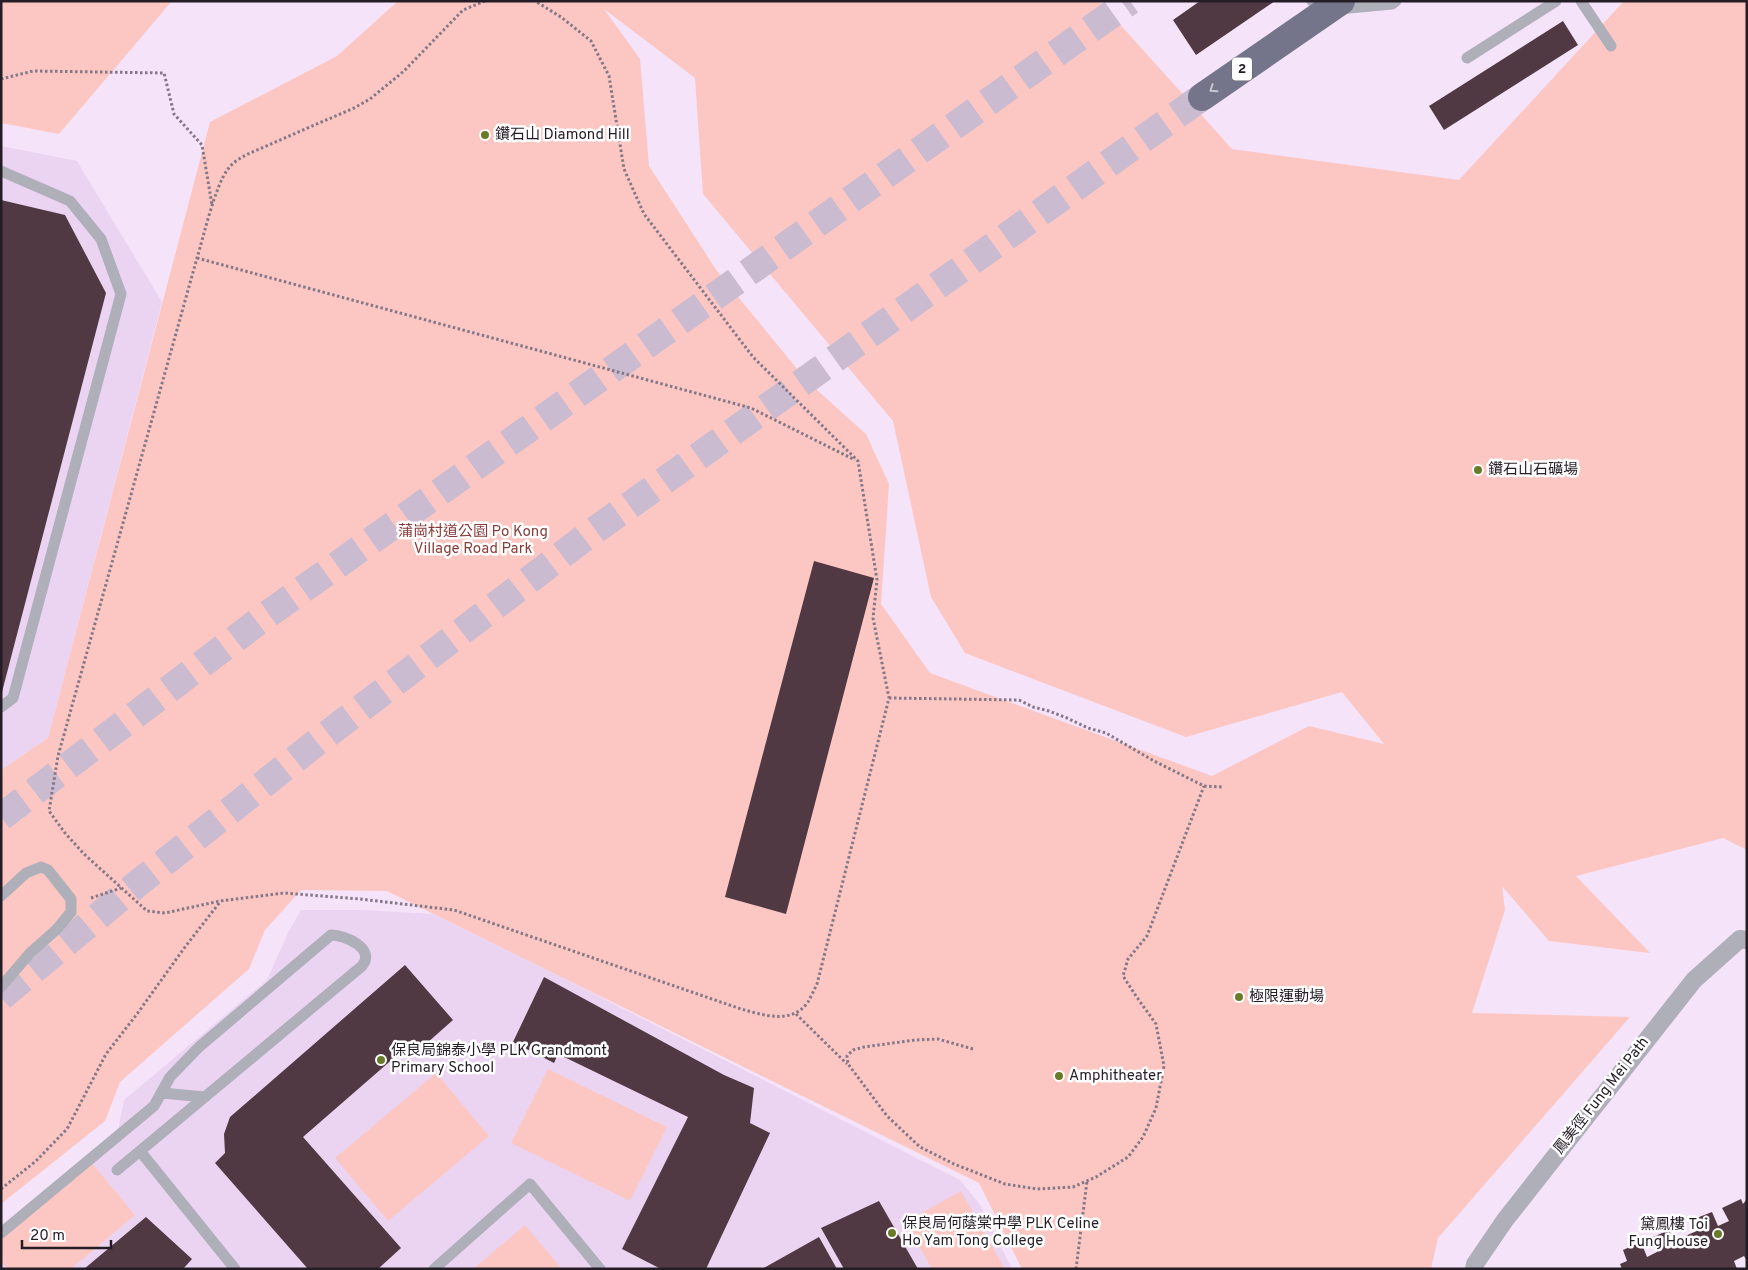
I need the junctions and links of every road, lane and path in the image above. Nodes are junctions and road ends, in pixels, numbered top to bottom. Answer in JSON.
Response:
{"nodes":[{"id":1,"x":485,"y":1,"type":"edge"},
{"id":2,"x":535,"y":1,"type":"edge"},
{"id":3,"x":1396,"y":1,"type":"edge"},
{"id":4,"x":1556,"y":1,"type":"edge"},
{"id":5,"x":1581,"y":1,"type":"edge"},
{"id":6,"x":1329,"y":4,"type":"edge"},
{"id":7,"x":1610,"y":46,"type":"dead end"},
{"id":8,"x":1467,"y":58,"type":"dead end"},
{"id":9,"x":1,"y":79,"type":"edge"},
{"id":10,"x":1202,"y":97,"type":"tunnel mouth"},
{"id":11,"x":1,"y":172,"type":"edge"},
{"id":12,"x":212,"y":208,"type":"junction"},
{"id":13,"x":197,"y":258,"type":"junction"},
{"id":14,"x":858,"y":461,"type":"junction"},
{"id":15,"x":889,"y":698,"type":"junction"},
{"id":16,"x":1,"y":707,"type":"edge"},
{"id":17,"x":1204,"y":786,"type":"junction"},
{"id":18,"x":1222,"y":787,"type":"dead end"},
{"id":19,"x":121,"y":888,"type":"junction"},
{"id":20,"x":1,"y":896,"type":"edge"},
{"id":21,"x":220,"y":901,"type":"junction"},
{"id":22,"x":71,"y":905,"type":"junction"},
{"id":23,"x":1747,"y":940,"type":"edge"},
{"id":24,"x":1,"y":987,"type":"edge"},
{"id":25,"x":796,"y":1014,"type":"junction"},
{"id":26,"x":973,"y":1049,"type":"dead end"},
{"id":27,"x":848,"y":1064,"type":"junction"},
{"id":28,"x":162,"y":1094,"type":"junction"},
{"id":29,"x":205,"y":1097,"type":"junction"},
{"id":30,"x":140,"y":1151,"type":"junction"},
{"id":31,"x":117,"y":1170,"type":"dead end"},
{"id":32,"x":1087,"y":1181,"type":"junction"},
{"id":33,"x":1,"y":1189,"type":"edge"},
{"id":34,"x":1,"y":1233,"type":"edge"},
{"id":35,"x":235,"y":1269,"type":"edge"},
{"id":36,"x":434,"y":1269,"type":"edge"},
{"id":37,"x":600,"y":1269,"type":"edge"},
{"id":38,"x":1076,"y":1269,"type":"edge"},
{"id":39,"x":1474,"y":1269,"type":"edge"}],
"edges":[{"from":1,"to":12,"type":"path"},
{"from":2,"to":14,"type":"path"},
{"from":3,"to":6,"type":"lane"},
{"from":4,"to":8,"type":"lane"},
{"from":5,"to":7,"type":"lane"},
{"from":6,"to":10,"type":"highway","number":"2","one_way":true},
{"from":9,"to":12,"type":"path"},
{"from":11,"to":16,"type":"lane"},
{"from":12,"to":13,"type":"path"},
{"from":13,"to":14,"type":"path"},
{"from":13,"to":19,"type":"path"},
{"from":14,"to":15,"type":"path"},
{"from":15,"to":17,"type":"path"},
{"from":15,"to":25,"type":"path"},
{"from":17,"to":18,"type":"path"},
{"from":17,"to":32,"type":"path"},
{"from":19,"to":21,"type":"path"},
{"from":19,"to":22,"type":"path"},
{"from":20,"to":22,"type":"lane"},
{"from":21,"to":25,"type":"path"},
{"from":21,"to":33,"type":"path"},
{"from":22,"to":24,"type":"lane"},
{"from":23,"to":39,"type":"street","name":"鳳美徑 Fung Mei Path"},
{"from":25,"to":27,"type":"path"},
{"from":26,"to":27,"type":"path"},
{"from":27,"to":32,"type":"path"},
{"from":28,"to":29,"type":"lane"},
{"from":28,"to":29,"type":"lane"},
{"from":28,"to":34,"type":"lane"},
{"from":29,"to":30,"type":"lane"},
{"from":30,"to":31,"type":"lane"},
{"from":30,"to":35,"type":"lane"},
{"from":32,"to":38,"type":"path"},
{"from":36,"to":37,"type":"lane"}]}
